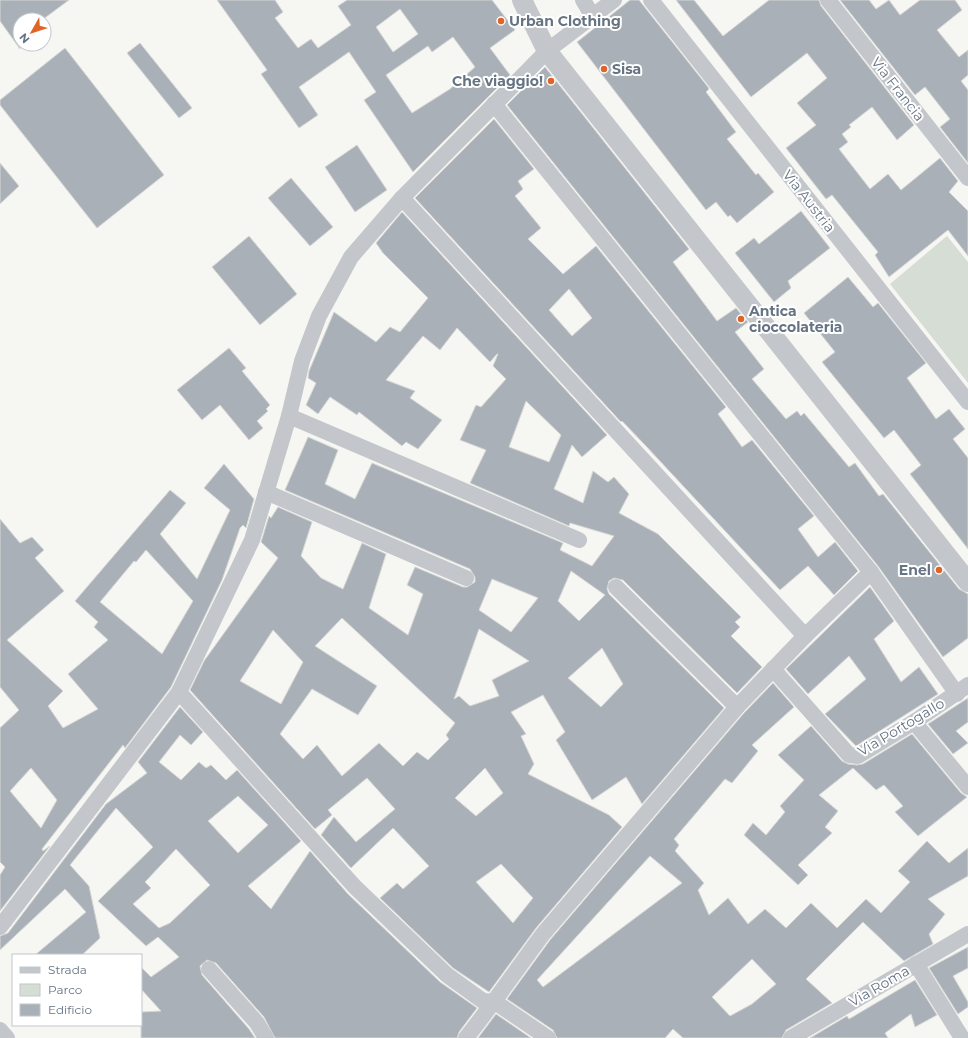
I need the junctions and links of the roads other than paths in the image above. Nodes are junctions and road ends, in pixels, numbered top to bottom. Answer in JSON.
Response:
{"nodes":[{"id":1,"x":522,"y":0,"type":"edge"},
{"id":2,"x":583,"y":0,"type":"edge"},
{"id":3,"x":614,"y":0,"type":"edge"},
{"id":4,"x":651,"y":0,"type":"edge"},
{"id":5,"x":828,"y":0,"type":"edge"},
{"id":6,"x":593,"y":17,"type":"junction"},
{"id":7,"x":547,"y":51,"type":"junction"},
{"id":8,"x":494,"y":104,"type":"junction"},
{"id":9,"x":968,"y":178,"type":"edge"},
{"id":10,"x":402,"y":198,"type":"junction"},
{"id":11,"x":968,"y":402,"type":"edge"},
{"id":12,"x":289,"y":416,"type":"junction"},
{"id":13,"x":266,"y":492,"type":"junction"},
{"id":14,"x":579,"y":540,"type":"dead end"},
{"id":15,"x":871,"y":572,"type":"junction"},
{"id":16,"x":466,"y":578,"type":"dead end"},
{"id":17,"x":968,"y":582,"type":"edge"},
{"id":18,"x":616,"y":587,"type":"dead end"},
{"id":19,"x":805,"y":636,"type":"junction"},
{"id":20,"x":773,"y":669,"type":"junction"},
{"id":21,"x":963,"y":690,"type":"edge"},
{"id":22,"x":179,"y":692,"type":"junction"},
{"id":23,"x":737,"y":708,"type":"junction"},
{"id":24,"x":914,"y":722,"type":"junction"},
{"id":25,"x":968,"y":787,"type":"edge"},
{"id":26,"x":0,"y":927,"type":"edge"},
{"id":27,"x":968,"y":934,"type":"edge"},
{"id":28,"x":916,"y":964,"type":"junction"},
{"id":29,"x":209,"y":969,"type":"dead end"},
{"id":30,"x":495,"y":1002,"type":"junction"},
{"id":31,"x":0,"y":1030,"type":"edge"},
{"id":32,"x":7,"y":1038,"type":"edge"},
{"id":33,"x":266,"y":1038,"type":"edge"},
{"id":34,"x":466,"y":1038,"type":"edge"},
{"id":35,"x":548,"y":1038,"type":"edge"},
{"id":36,"x":791,"y":1038,"type":"edge"},
{"id":37,"x":962,"y":1038,"type":"edge"}],
"edges":[{"from":1,"to":7,"type":"street"},
{"from":2,"to":6,"type":"street"},
{"from":3,"to":6,"type":"street"},
{"from":4,"to":11,"type":"street","name":"Via Austria"},
{"from":5,"to":9,"type":"street","name":"Via Francia"},
{"from":6,"to":7,"type":"street"},
{"from":7,"to":8,"type":"street"},
{"from":7,"to":17,"type":"street"},
{"from":8,"to":10,"type":"street"},
{"from":8,"to":15,"type":"street"},
{"from":10,"to":12,"type":"street"},
{"from":10,"to":19,"type":"street"},
{"from":12,"to":13,"type":"street"},
{"from":12,"to":14,"type":"street"},
{"from":13,"to":16,"type":"street"},
{"from":13,"to":22,"type":"street"},
{"from":15,"to":19,"type":"street"},
{"from":15,"to":21,"type":"street"},
{"from":18,"to":23,"type":"street"},
{"from":19,"to":20,"type":"street"},
{"from":20,"to":23,"type":"street"},
{"from":20,"to":24,"type":"street","name":"Via Portogallo"},
{"from":21,"to":24,"type":"street","name":"Via Portogallo"},
{"from":22,"to":26,"type":"street"},
{"from":22,"to":30,"type":"street"},
{"from":23,"to":30,"type":"street"},
{"from":24,"to":25,"type":"street"},
{"from":27,"to":28,"type":"street","name":"Via Roma"},
{"from":28,"to":36,"type":"street","name":"Via Roma"},
{"from":28,"to":37,"type":"street"},
{"from":29,"to":33,"type":"street"},
{"from":30,"to":34,"type":"street"},
{"from":30,"to":35,"type":"street"},
{"from":31,"to":32,"type":"street"}]}
